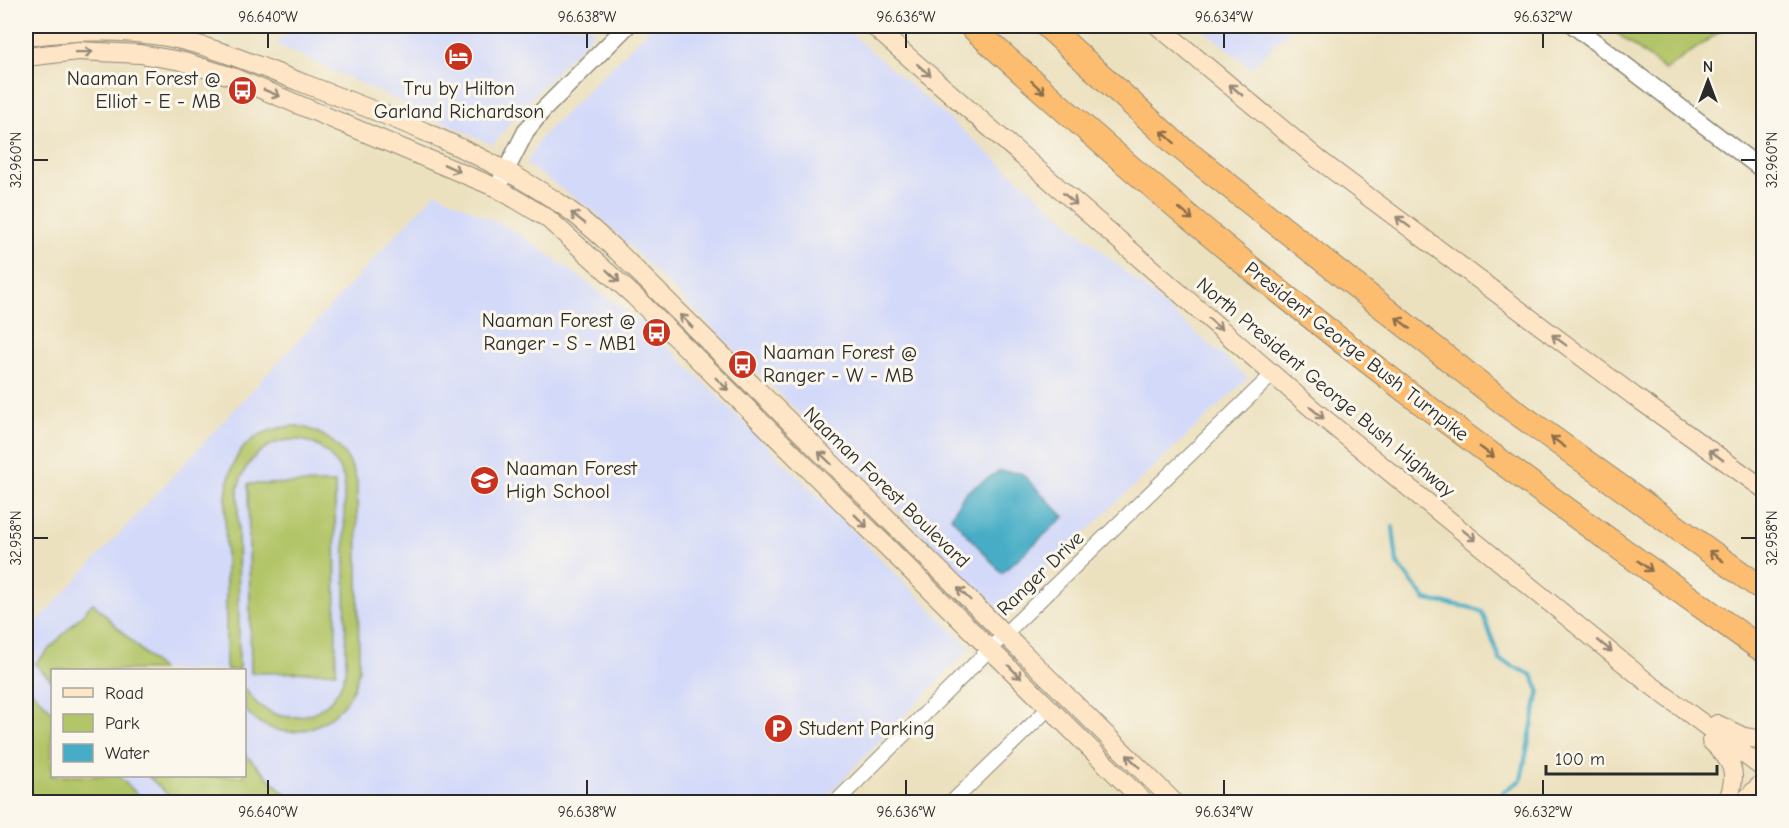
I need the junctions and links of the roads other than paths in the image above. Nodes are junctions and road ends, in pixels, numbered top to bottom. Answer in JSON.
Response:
{"nodes":[{"id":1,"x":627,"y":26,"type":"edge"},
{"id":2,"x":873,"y":26,"type":"edge"},
{"id":3,"x":971,"y":26,"type":"edge"},
{"id":4,"x":1047,"y":26,"type":"edge"},
{"id":5,"x":1158,"y":26,"type":"edge"},
{"id":6,"x":1574,"y":26,"type":"edge"},
{"id":7,"x":26,"y":37,"type":"edge"},
{"id":8,"x":26,"y":57,"type":"edge"},
{"id":9,"x":354,"y":100,"type":"junction"},
{"id":10,"x":315,"y":111,"type":"junction"},
{"id":11,"x":506,"y":171,"type":"junction"},
{"id":12,"x":1764,"y":171,"type":"edge"},
{"id":13,"x":497,"y":188,"type":"junction"},
{"id":14,"x":652,"y":286,"type":"junction"},
{"id":15,"x":636,"y":298,"type":"junction"},
{"id":16,"x":1273,"y":374,"type":"junction"},
{"id":17,"x":1764,"y":489,"type":"edge"},
{"id":18,"x":1764,"y":590,"type":"edge"},
{"id":19,"x":1005,"y":634,"type":"junction"},
{"id":20,"x":992,"y":649,"type":"junction"},
{"id":21,"x":1764,"y":651,"type":"edge"},
{"id":22,"x":1647,"y":682,"type":"junction"},
{"id":23,"x":1050,"y":707,"type":"junction"},
{"id":24,"x":1764,"y":740,"type":"edge"},
{"id":25,"x":1764,"y":769,"type":"edge"},
{"id":26,"x":1764,"y":781,"type":"edge"},
{"id":27,"x":1168,"y":796,"type":"edge"},
{"id":28,"x":836,"y":802,"type":"edge"},
{"id":29,"x":952,"y":802,"type":"edge"},
{"id":30,"x":1146,"y":802,"type":"edge"},
{"id":31,"x":1727,"y":802,"type":"edge"},
{"id":32,"x":1743,"y":802,"type":"edge"}],
"edges":[{"from":1,"to":11,"type":"street"},
{"from":2,"to":16,"type":"main road","name":"North President George Bush Highway","one_way":true},
{"from":3,"to":21,"type":"highway","name":"President George Bush Turnpike","one_way":true},
{"from":18,"to":4,"type":"highway","one_way":true},
{"from":17,"to":5,"type":"main road","one_way":true},
{"from":6,"to":12,"type":"street"},
{"from":7,"to":9,"type":"main road","name":"Naaman Forest Boulevard"},
{"from":8,"to":10,"type":"main road","one_way":true},
{"from":9,"to":10,"type":"main road"},
{"from":9,"to":11,"type":"main road","name":"Naaman Forest Boulevard"},
{"from":10,"to":13,"type":"main road","one_way":true},
{"from":11,"to":13,"type":"street"},
{"from":14,"to":11,"type":"main road","name":"Naaman Forest Boulevard","one_way":true},
{"from":13,"to":15,"type":"main road","one_way":true},
{"from":14,"to":15,"type":"main road"},
{"from":19,"to":14,"type":"main road","name":"Naaman Forest Boulevard","one_way":true},
{"from":15,"to":20,"type":"main road","one_way":true},
{"from":16,"to":19,"type":"street","name":"Ranger Drive"},
{"from":16,"to":22,"type":"main road","name":"North President George Bush Highway","one_way":true},
{"from":19,"to":20,"type":"street","name":"Ranger Drive"},
{"from":27,"to":19,"type":"main road","name":"Naaman Forest Boulevard","one_way":true},
{"from":20,"to":23,"type":"main road","one_way":true},
{"from":20,"to":28,"type":"street","name":"Ranger Drive"},
{"from":22,"to":24,"type":"main road"},
{"from":22,"to":25,"type":"main road","name":"North President George Bush Highway"},
{"from":22,"to":31,"type":"main road"},
{"from":23,"to":29,"type":"street"},
{"from":23,"to":30,"type":"main road"},
{"from":26,"to":32,"type":"main road"},
{"from":27,"to":30,"type":"street"}]}
